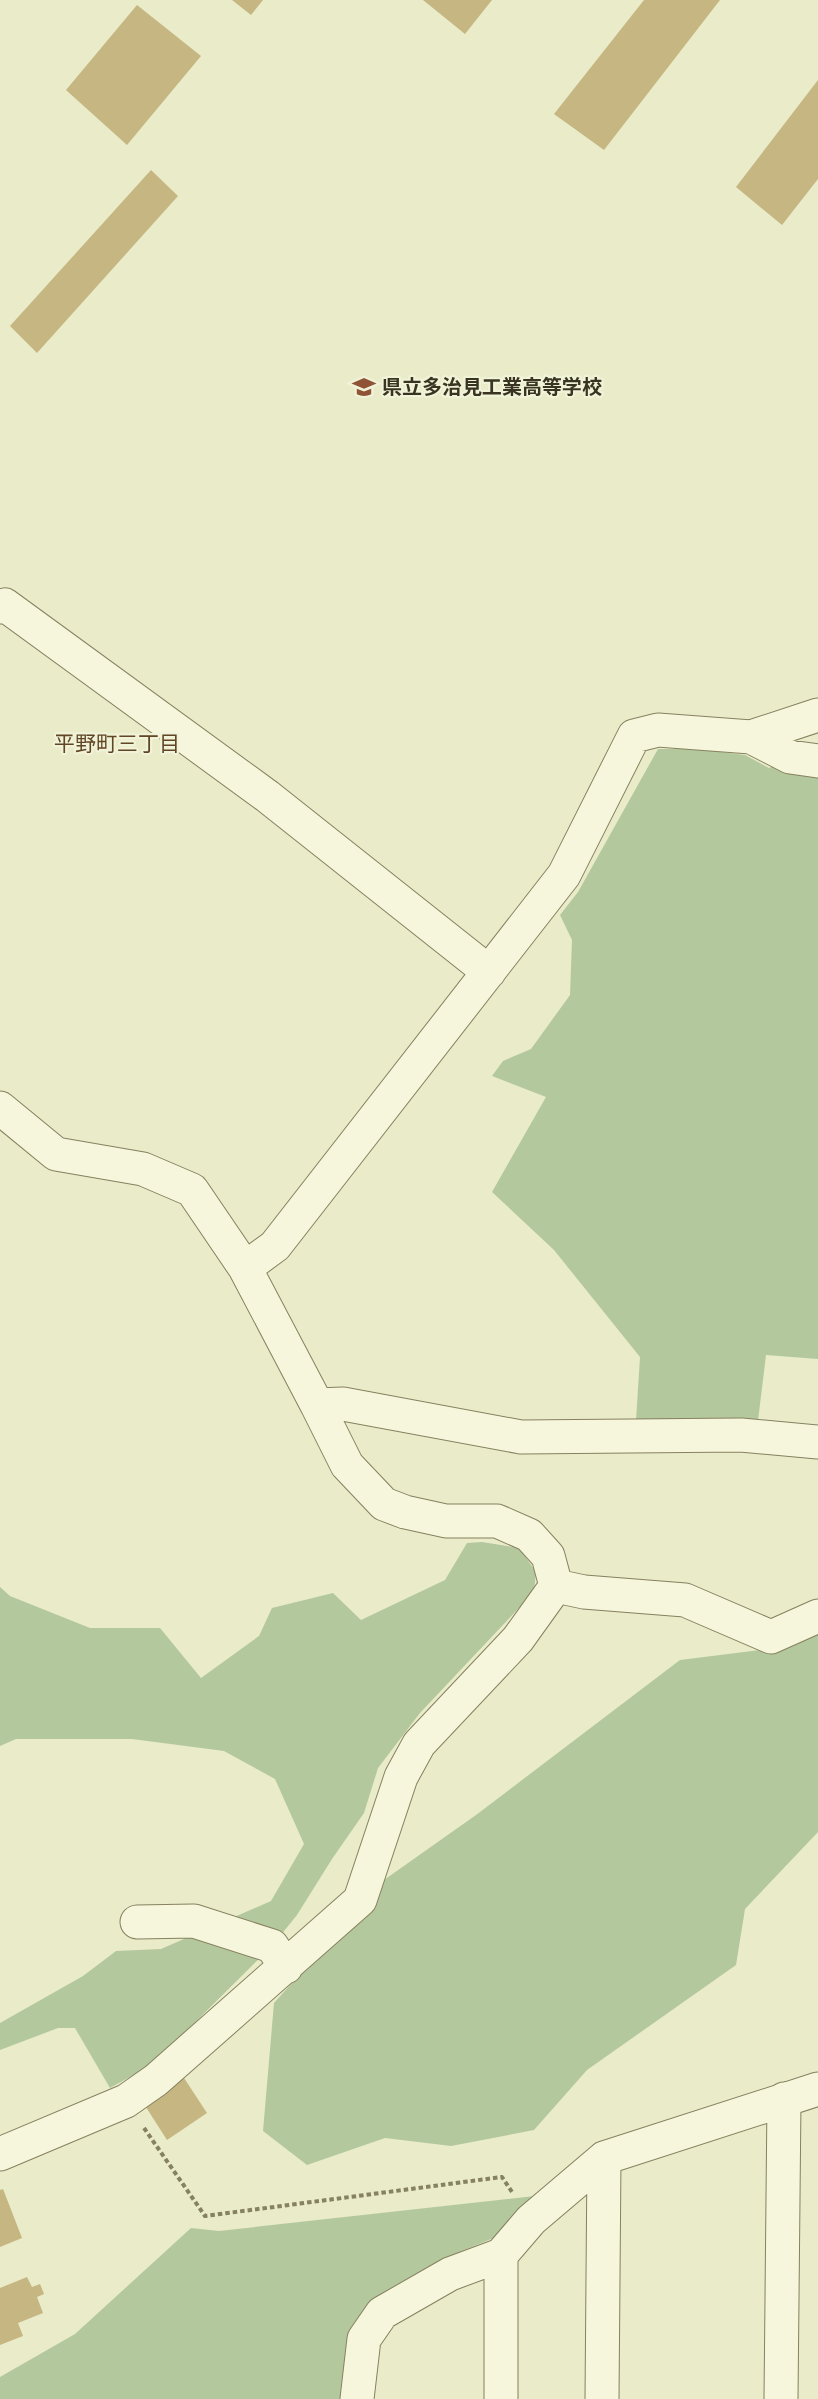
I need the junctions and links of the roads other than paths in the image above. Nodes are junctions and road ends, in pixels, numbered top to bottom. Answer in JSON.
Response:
{"nodes":[{"id":1,"x":0,"y":607,"type":"edge"},
{"id":2,"x":818,"y":715,"type":"edge"},
{"id":3,"x":751,"y":737,"type":"junction"},
{"id":4,"x":818,"y":762,"type":"edge"},
{"id":5,"x":489,"y":972,"type":"junction"},
{"id":6,"x":0,"y":1108,"type":"edge"},
{"id":7,"x":245,"y":1268,"type":"junction"},
{"id":8,"x":316,"y":1405,"type":"junction"},
{"id":9,"x":818,"y":1442,"type":"edge"},
{"id":10,"x":556,"y":1586,"type":"junction"},
{"id":11,"x":818,"y":1617,"type":"edge"},
{"id":12,"x":137,"y":1922,"type":"dead end"},
{"id":13,"x":286,"y":1966,"type":"junction"},
{"id":14,"x":818,"y":2089,"type":"edge"},
{"id":15,"x":784,"y":2099,"type":"junction"},
{"id":16,"x":0,"y":2154,"type":"edge"},
{"id":17,"x":604,"y":2158,"type":"junction"},
{"id":18,"x":501,"y":2255,"type":"junction"},
{"id":19,"x":357,"y":2399,"type":"edge"},
{"id":20,"x":501,"y":2399,"type":"edge"},
{"id":21,"x":602,"y":2399,"type":"edge"},
{"id":22,"x":781,"y":2399,"type":"edge"}],
"edges":[{"from":1,"to":5,"type":"street"},
{"from":2,"to":3,"type":"street"},
{"from":3,"to":4,"type":"street"},
{"from":3,"to":5,"type":"street"},
{"from":5,"to":7,"type":"street"},
{"from":6,"to":7,"type":"street"},
{"from":7,"to":8,"type":"street"},
{"from":8,"to":9,"type":"street"},
{"from":8,"to":10,"type":"street"},
{"from":10,"to":11,"type":"street"},
{"from":10,"to":13,"type":"street"},
{"from":12,"to":13,"type":"street"},
{"from":13,"to":16,"type":"street"},
{"from":14,"to":15,"type":"street"},
{"from":15,"to":17,"type":"street"},
{"from":15,"to":22,"type":"street"},
{"from":17,"to":18,"type":"street"},
{"from":17,"to":21,"type":"street"},
{"from":18,"to":19,"type":"street"},
{"from":18,"to":20,"type":"street"}]}
